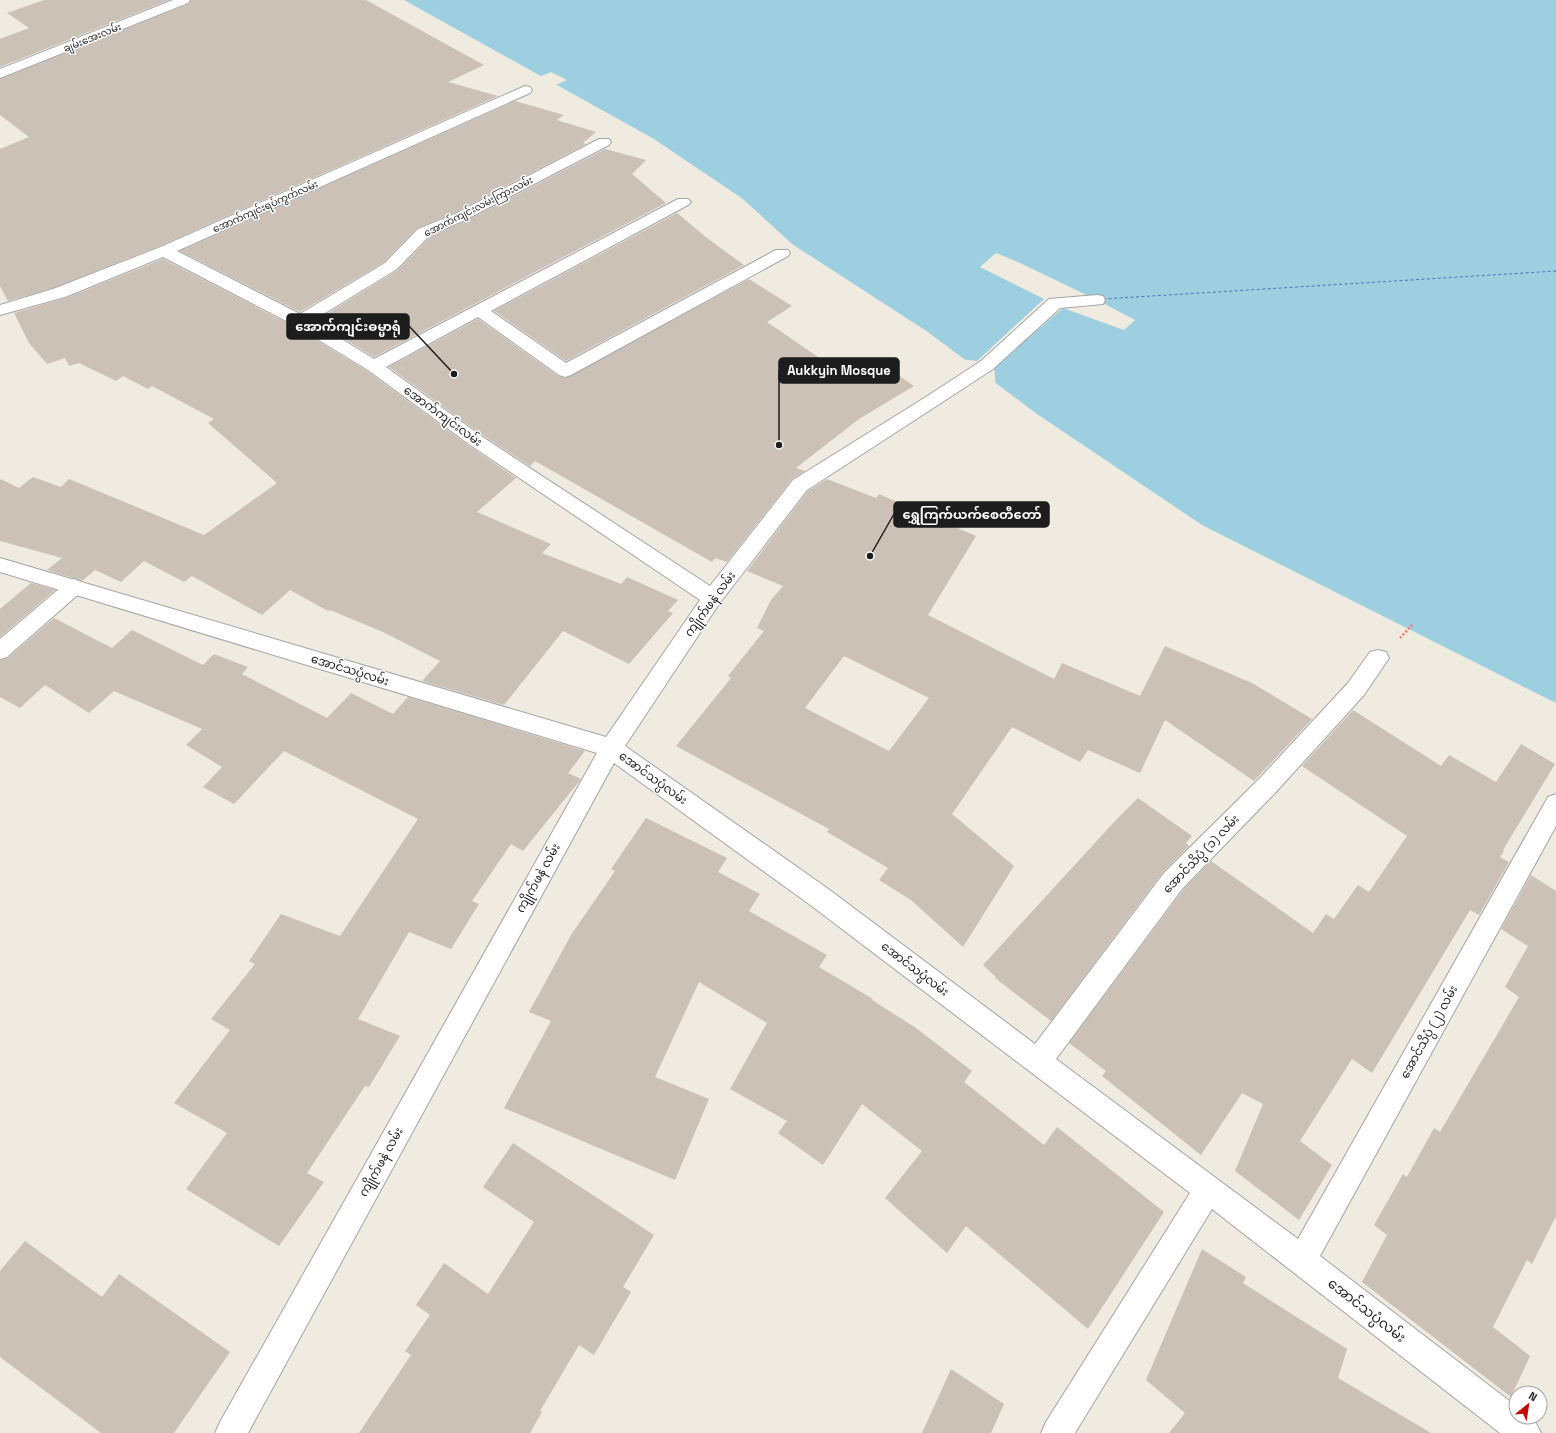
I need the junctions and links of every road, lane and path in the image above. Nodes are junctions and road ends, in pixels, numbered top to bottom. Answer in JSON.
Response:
{"nodes":[{"id":1,"x":184,"y":0,"type":"edge"},
{"id":2,"x":0,"y":74,"type":"edge"},
{"id":3,"x":525,"y":90,"type":"dead end"},
{"id":4,"x":604,"y":142,"type":"dead end"},
{"id":5,"x":683,"y":202,"type":"dead end"},
{"id":6,"x":164,"y":251,"type":"junction"},
{"id":7,"x":782,"y":253,"type":"dead end"},
{"id":8,"x":1098,"y":300,"type":"dead end"},
{"id":9,"x":0,"y":310,"type":"edge"},
{"id":10,"x":479,"y":310,"type":"junction"},
{"id":11,"x":300,"y":321,"type":"junction"},
{"id":12,"x":374,"y":366,"type":"junction"},
{"id":13,"x":0,"y":565,"type":"edge"},
{"id":14,"x":74,"y":587,"type":"junction"},
{"id":15,"x":712,"y":598,"type":"junction"},
{"id":16,"x":0,"y":651,"type":"edge"},
{"id":17,"x":1378,"y":658,"type":"dead end"},
{"id":18,"x":611,"y":748,"type":"junction"},
{"id":19,"x":1556,"y":804,"type":"edge"},
{"id":20,"x":1038,"y":1062,"type":"junction"},
{"id":21,"x":1208,"y":1189,"type":"junction"},
{"id":22,"x":1302,"y":1260,"type":"junction"},
{"id":23,"x":231,"y":1433,"type":"edge"},
{"id":24,"x":1057,"y":1433,"type":"edge"},
{"id":25,"x":1525,"y":1433,"type":"edge"}],
"edges":[{"from":1,"to":2,"type":"street","name":"ချမ်းအေးလမ်း"},
{"from":3,"to":6,"type":"street","name":"အောက်ကျင်းရပ်ကွက်လမ်း"},
{"from":4,"to":11,"type":"street","name":"အောက်ကျင်းလမ်းကြားလမ်း"},
{"from":5,"to":10,"type":"street"},
{"from":6,"to":9,"type":"street","name":"အောက်ကျင်းရပ်ကွက်လမ်း"},
{"from":6,"to":11,"type":"street","name":"အောက်ကျင်းလမ်း"},
{"from":7,"to":10,"type":"street"},
{"from":8,"to":15,"type":"street","name":"ကျိုက်ဖနဲ လမ်း"},
{"from":10,"to":12,"type":"street"},
{"from":11,"to":12,"type":"street","name":"အောက်ကျင်းလမ်း"},
{"from":12,"to":15,"type":"street","name":"အောက်ကျင်းလမ်း"},
{"from":13,"to":14,"type":"street","name":"အောင်သပ္ပံလမ်း"},
{"from":14,"to":16,"type":"street"},
{"from":14,"to":18,"type":"street","name":"အောင်သပ္ပံလမ်း"},
{"from":15,"to":18,"type":"street","name":"ကျိုက်ဖနဲ လမ်း"},
{"from":17,"to":20,"type":"street","name":"အောင်သိပ္ပံ (၁) လမ်း"},
{"from":18,"to":20,"type":"street","name":"အောင်သပ္ပံလမ်း"},
{"from":18,"to":23,"type":"street","name":"ကျိုက်ဖနဲ လမ်း"},
{"from":19,"to":22,"type":"street","name":"အောင်သိပ္ပံ (၂) လမ်း"},
{"from":20,"to":21,"type":"street","name":"အောင်သပ္ပံလမ်း"},
{"from":21,"to":22,"type":"street","name":"အောင်သပ္ပံလမ်း"},
{"from":21,"to":24,"type":"street"},
{"from":22,"to":25,"type":"street","name":"အောင်သပ္ပံလမ်း"}]}
